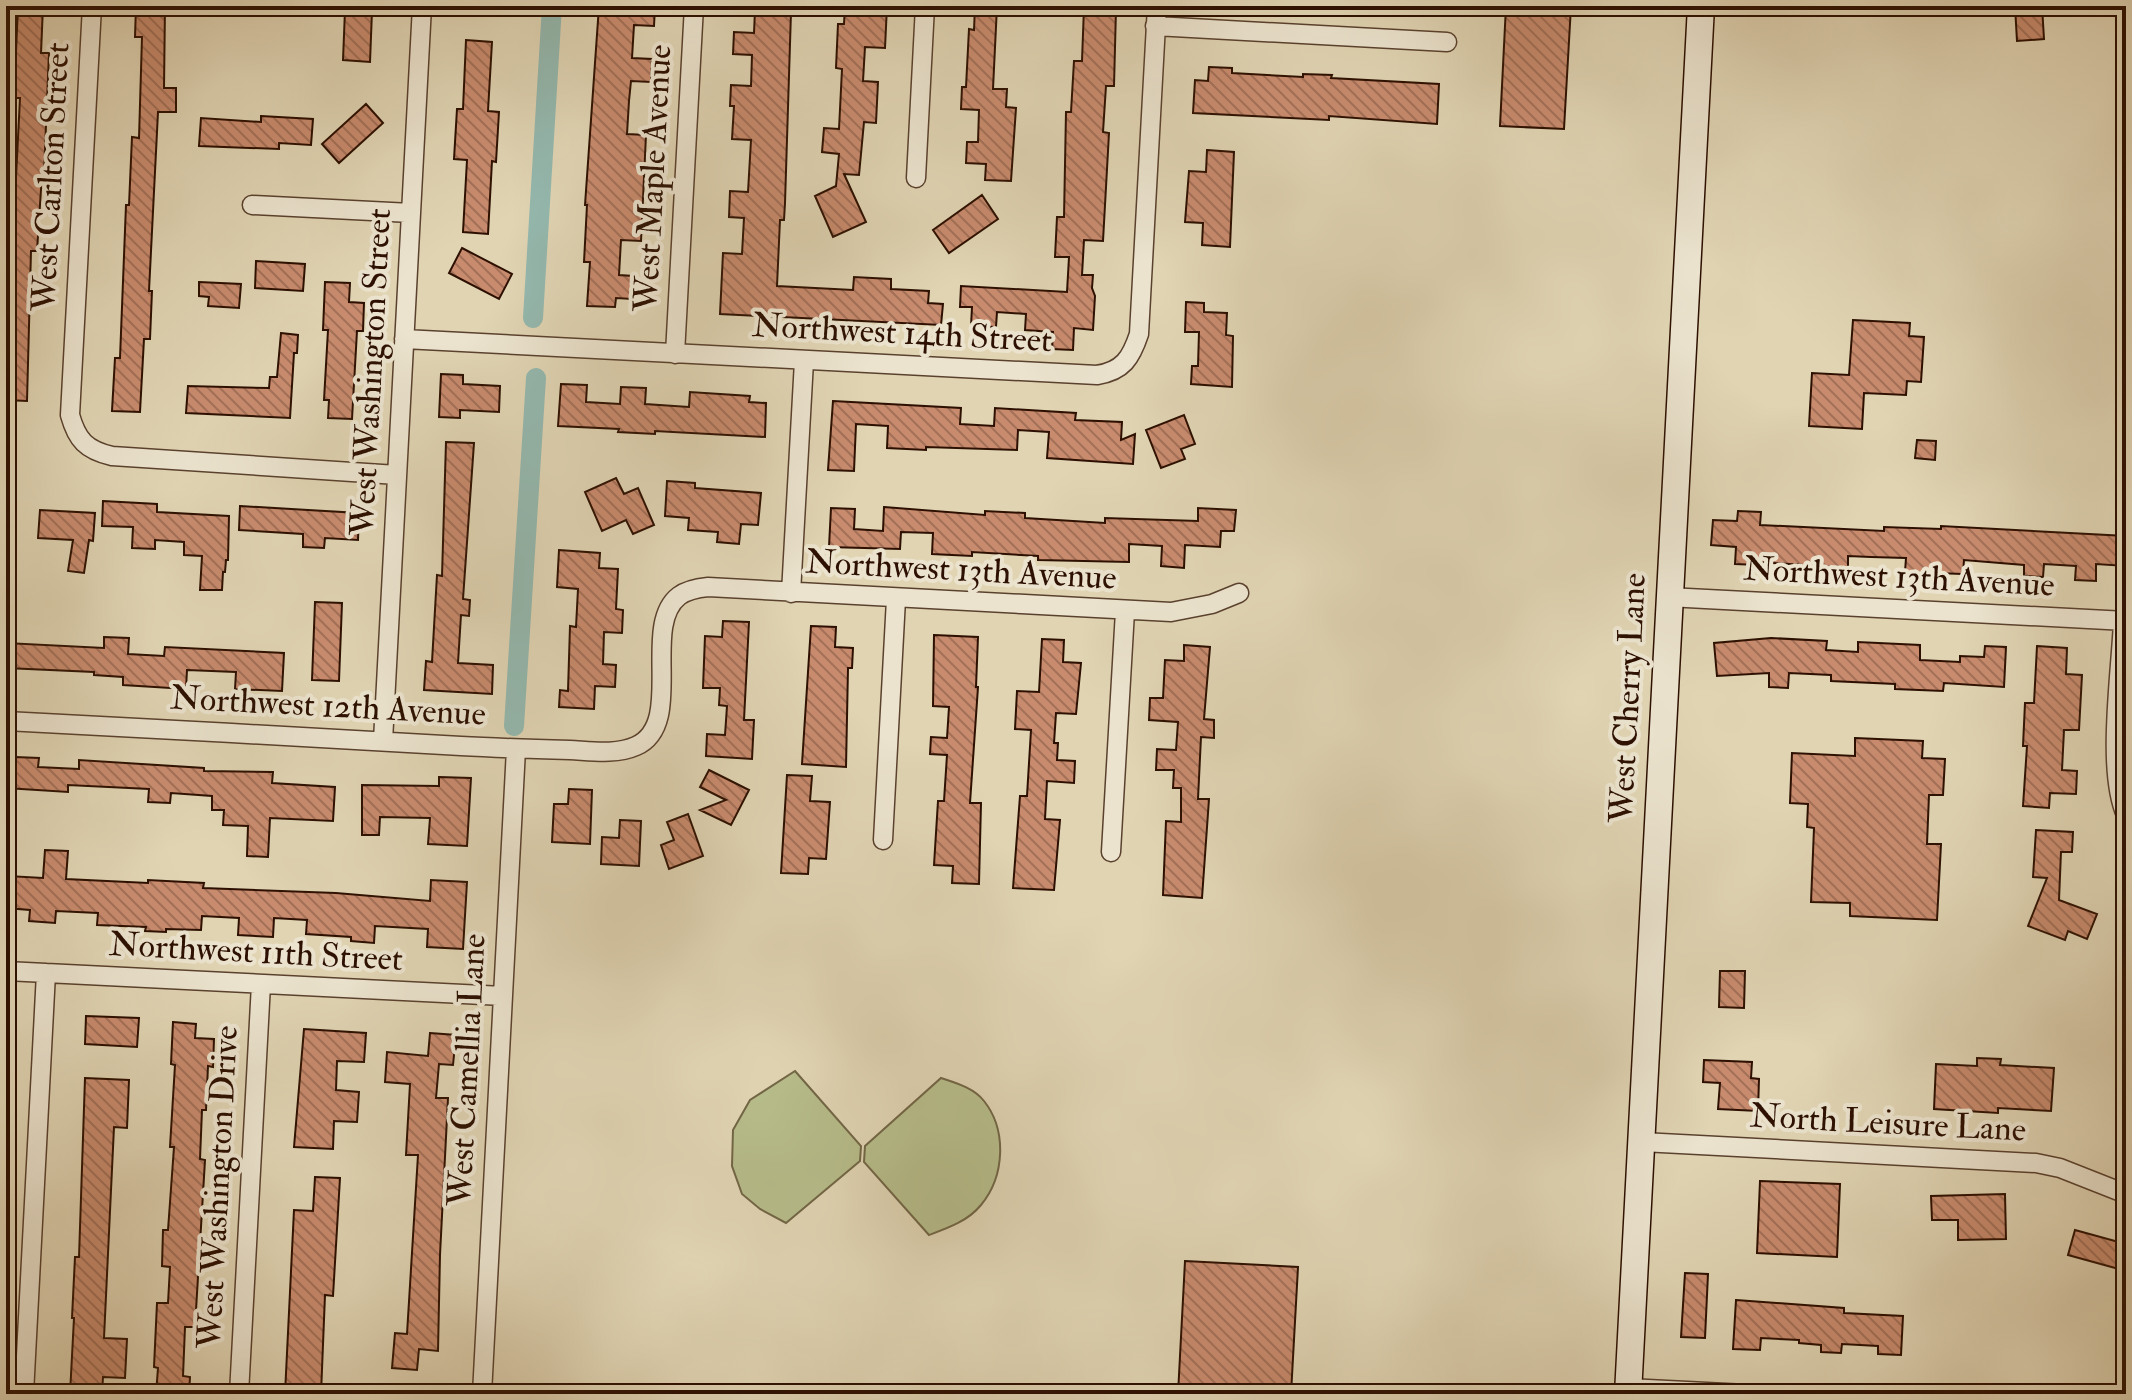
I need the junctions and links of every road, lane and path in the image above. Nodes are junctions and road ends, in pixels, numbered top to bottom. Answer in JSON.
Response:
{"nodes":[{"id":1,"x":92,"y":6,"type":"edge"},
{"id":2,"x":422,"y":6,"type":"edge"},
{"id":3,"x":694,"y":6,"type":"edge"},
{"id":4,"x":925,"y":6,"type":"edge"},
{"id":5,"x":1157,"y":6,"type":"edge"},
{"id":6,"x":1701,"y":6,"type":"edge"},
{"id":7,"x":1155,"y":26,"type":"junction"},
{"id":8,"x":1447,"y":42,"type":"dead end"},
{"id":9,"x":916,"y":178,"type":"dead end"},
{"id":10,"x":252,"y":205,"type":"dead end"},
{"id":11,"x":411,"y":213,"type":"junction"},
{"id":12,"x":404,"y":339,"type":"junction"},
{"id":13,"x":675,"y":354,"type":"junction"},
{"id":14,"x":804,"y":361,"type":"junction"},
{"id":15,"x":397,"y":475,"type":"junction"},
{"id":16,"x":791,"y":593,"type":"junction"},
{"id":17,"x":1239,"y":593,"type":"dead end"},
{"id":18,"x":1668,"y":597,"type":"junction"},
{"id":19,"x":896,"y":599,"type":"junction"},
{"id":20,"x":1125,"y":611,"type":"junction"},
{"id":21,"x":2125,"y":621,"type":"edge"},
{"id":22,"x":6,"y":721,"type":"edge"},
{"id":23,"x":383,"y":741,"type":"junction"},
{"id":24,"x":645,"y":742,"type":"joint"},
{"id":25,"x":516,"y":749,"type":"junction"},
{"id":26,"x":2126,"y":815,"type":"edge"},
{"id":27,"x":883,"y":840,"type":"dead end"},
{"id":28,"x":1111,"y":852,"type":"dead end"},
{"id":29,"x":6,"y":971,"type":"edge"},
{"id":30,"x":46,"y":973,"type":"junction"},
{"id":31,"x":261,"y":984,"type":"junction"},
{"id":32,"x":503,"y":996,"type":"junction"},
{"id":33,"x":1642,"y":1142,"type":"junction"},
{"id":34,"x":2126,"y":1194,"type":"edge"},
{"id":35,"x":1628,"y":1391,"type":"edge"},
{"id":36,"x":24,"y":1394,"type":"edge"},
{"id":37,"x":239,"y":1394,"type":"edge"},
{"id":38,"x":482,"y":1394,"type":"edge"},
{"id":39,"x":1746,"y":1394,"type":"edge"}],
"edges":[{"from":1,"to":15,"type":"street","name":"West Carlton Street"},
{"from":2,"to":11,"type":"street","name":"West Washington Street"},
{"from":3,"to":13,"type":"street","name":"West Maple Avenue"},
{"from":4,"to":9,"type":"street"},
{"from":5,"to":7,"type":"street"},
{"from":6,"to":18,"type":"main road","name":"West Cherry Lane"},
{"from":7,"to":8,"type":"street"},
{"from":7,"to":14,"type":"street","name":"Northwest 14th Street"},
{"from":10,"to":11,"type":"street"},
{"from":11,"to":12,"type":"street","name":"West Washington Street"},
{"from":12,"to":13,"type":"street","name":"Northwest 14th Street"},
{"from":12,"to":15,"type":"street","name":"West Washington Street"},
{"from":13,"to":14,"type":"street","name":"Northwest 14th Street"},
{"from":14,"to":16,"type":"street"},
{"from":15,"to":23,"type":"street","name":"West Washington Street"},
{"from":16,"to":19,"type":"street","name":"Northwest 13th Avenue"},
{"from":16,"to":24,"type":"street","name":"Northwest 13th Avenue"},
{"from":17,"to":20,"type":"street","name":"Northwest 13th Avenue"},
{"from":18,"to":21,"type":"street","name":"Northwest 13th Avenue"},
{"from":18,"to":33,"type":"main road","name":"West Cherry Lane"},
{"from":19,"to":20,"type":"street","name":"Northwest 13th Avenue"},
{"from":19,"to":27,"type":"street"},
{"from":20,"to":28,"type":"street"},
{"from":21,"to":26,"type":"street"},
{"from":22,"to":23,"type":"street","name":"Northwest 12th Avenue"},
{"from":23,"to":25,"type":"street","name":"Northwest 12th Avenue"},
{"from":24,"to":25,"type":"street","name":"Northwest 12th Avenue"},
{"from":25,"to":32,"type":"street","name":"West Camellia Lane"},
{"from":29,"to":30,"type":"street","name":"Northwest 11th Street"},
{"from":30,"to":31,"type":"street","name":"Northwest 11th Street"},
{"from":30,"to":36,"type":"street"},
{"from":31,"to":32,"type":"street","name":"Northwest 11th Street"},
{"from":31,"to":37,"type":"street","name":"West Washington Drive"},
{"from":32,"to":38,"type":"street","name":"West Camellia Lane"},
{"from":33,"to":34,"type":"street","name":"North Leisure Lane"},
{"from":33,"to":35,"type":"main road","name":"West Cherry Lane"},
{"from":35,"to":39,"type":"street"}]}
